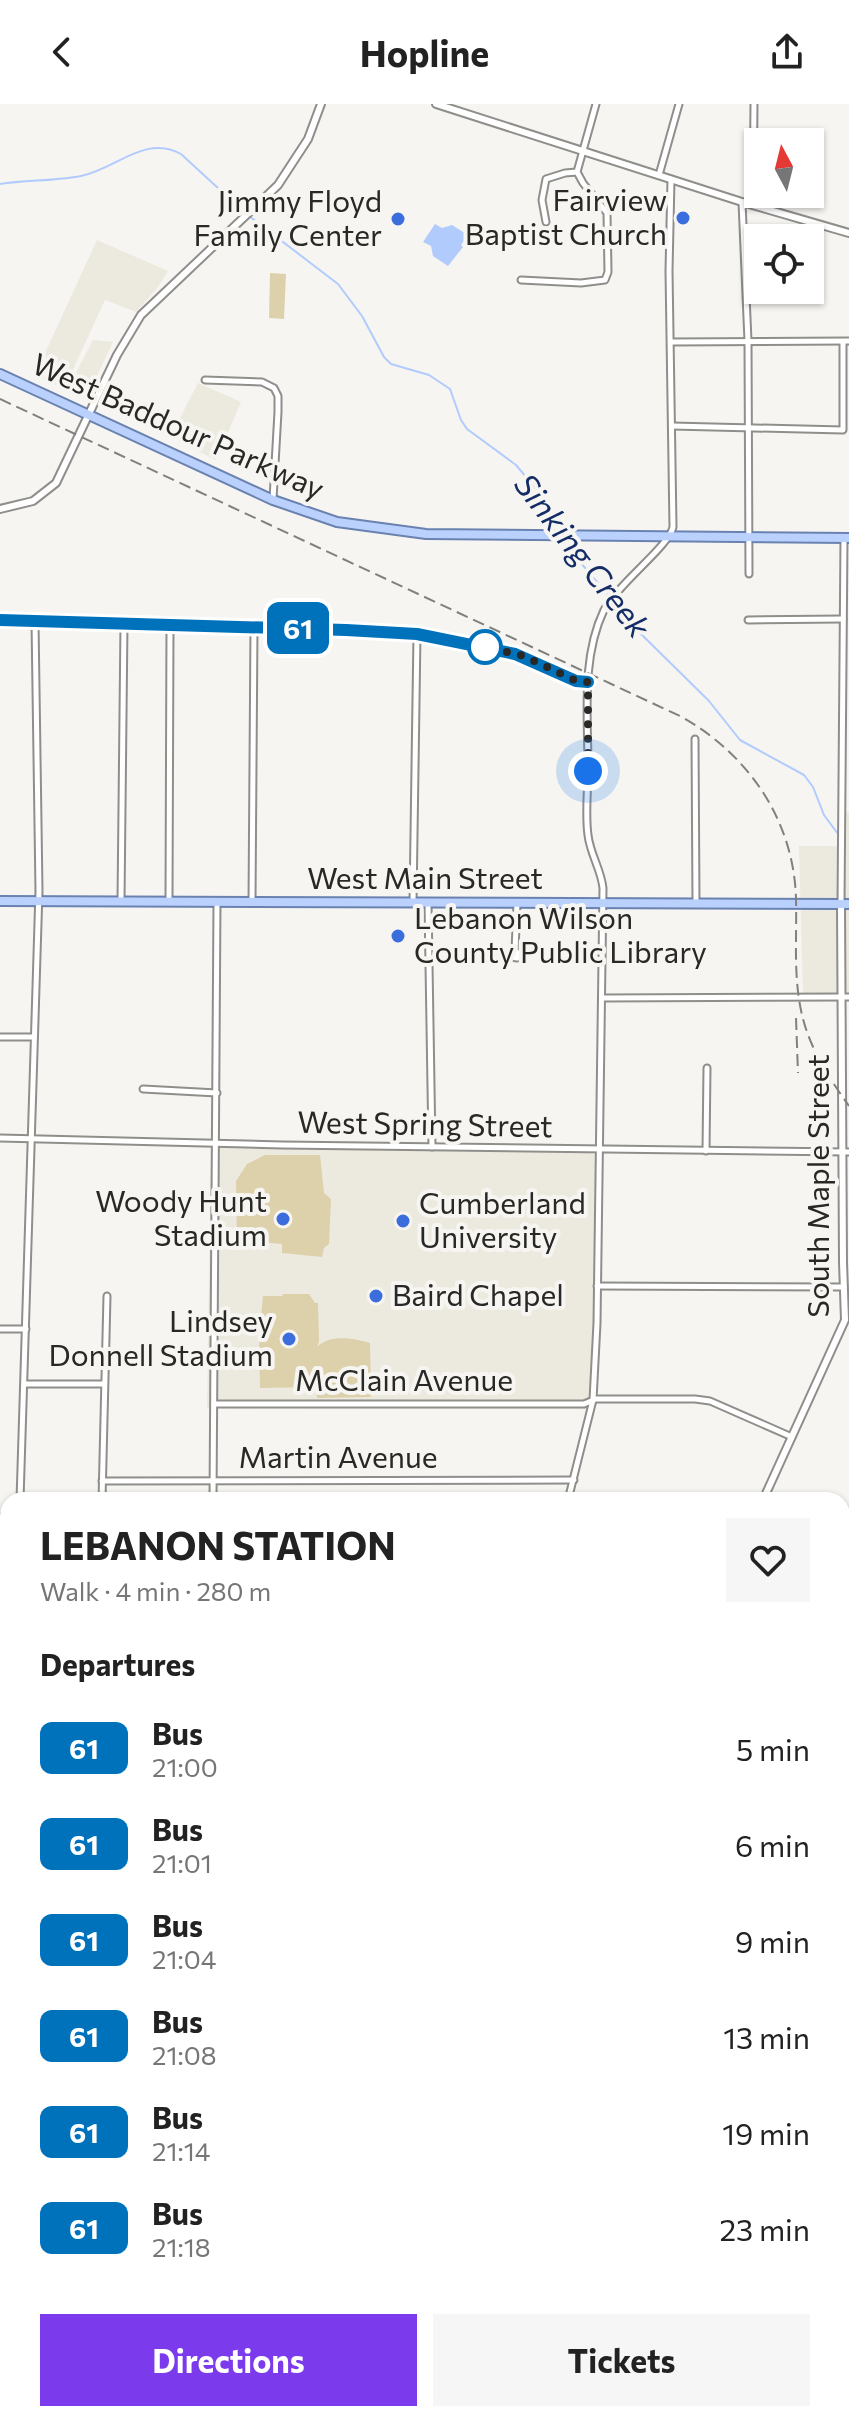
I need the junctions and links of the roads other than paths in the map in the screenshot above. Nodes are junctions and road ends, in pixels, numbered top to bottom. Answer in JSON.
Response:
{"nodes":[{"id":1,"x":321,"y":104,"type":"edge"},
{"id":2,"x":436,"y":104,"type":"edge"},
{"id":3,"x":596,"y":104,"type":"edge"},
{"id":4,"x":679,"y":104,"type":"edge"},
{"id":5,"x":754,"y":104,"type":"edge"},
{"id":6,"x":754,"y":128,"type":"edge"},
{"id":7,"x":582,"y":150,"type":"junction"},
{"id":8,"x":577,"y":172,"type":"junction"},
{"id":9,"x":659,"y":175,"type":"junction"},
{"id":10,"x":671,"y":179,"type":"junction"},
{"id":11,"x":742,"y":202,"type":"joint"},
{"id":12,"x":769,"y":208,"type":"edge"},
{"id":13,"x":546,"y":222,"type":"dead end"},
{"id":14,"x":849,"y":233,"type":"edge"},
{"id":15,"x":521,"y":280,"type":"dead end"},
{"id":16,"x":748,"y":341,"type":"junction"},
{"id":17,"x":846,"y":341,"type":"edge"},
{"id":18,"x":671,"y":342,"type":"junction"},
{"id":19,"x":0,"y":374,"type":"edge"},
{"id":20,"x":205,"y":380,"type":"dead end"},
{"id":21,"x":88,"y":415,"type":"junction"},
{"id":22,"x":672,"y":426,"type":"junction"},
{"id":23,"x":748,"y":428,"type":"junction"},
{"id":24,"x":273,"y":500,"type":"junction"},
{"id":25,"x":0,"y":509,"type":"edge"},
{"id":26,"x":672,"y":537,"type":"junction"},
{"id":27,"x":749,"y":538,"type":"junction"},
{"id":28,"x":846,"y":538,"type":"edge"},
{"id":29,"x":749,"y":574,"type":"dead end"},
{"id":30,"x":843,"y":619,"type":"junction"},
{"id":31,"x":0,"y":620,"type":"edge"},
{"id":32,"x":748,"y":620,"type":"dead end"},
{"id":33,"x":35,"y":621,"type":"junction"},
{"id":34,"x":124,"y":623,"type":"junction"},
{"id":35,"x":170,"y":625,"type":"junction"},
{"id":36,"x":254,"y":627,"type":"junction"},
{"id":37,"x":417,"y":634,"type":"junction"},
{"id":38,"x":588,"y":682,"type":"junction"},
{"id":39,"x":846,"y":706,"type":"edge"},
{"id":40,"x":695,"y":739,"type":"dead end"},
{"id":41,"x":846,"y":812,"type":"edge"},
{"id":42,"x":0,"y":901,"type":"edge"},
{"id":43,"x":39,"y":902,"type":"junction"},
{"id":44,"x":121,"y":902,"type":"junction"},
{"id":45,"x":169,"y":902,"type":"junction"},
{"id":46,"x":217,"y":902,"type":"junction"},
{"id":47,"x":252,"y":902,"type":"junction"},
{"id":48,"x":413,"y":903,"type":"junction"},
{"id":49,"x":428,"y":903,"type":"junction"},
{"id":50,"x":517,"y":903,"type":"junction"},
{"id":51,"x":603,"y":904,"type":"junction"},
{"id":52,"x":696,"y":904,"type":"junction"},
{"id":53,"x":845,"y":904,"type":"edge"},
{"id":54,"x":515,"y":951,"type":"dead end"},
{"id":55,"x":846,"y":997,"type":"edge"},
{"id":56,"x":602,"y":998,"type":"junction"},
{"id":57,"x":0,"y":1037,"type":"edge"},
{"id":58,"x":34,"y":1037,"type":"junction"},
{"id":59,"x":707,"y":1068,"type":"dead end"},
{"id":60,"x":143,"y":1089,"type":"dead end"},
{"id":61,"x":217,"y":1093,"type":"junction"},
{"id":62,"x":0,"y":1138,"type":"edge"},
{"id":63,"x":32,"y":1138,"type":"junction"},
{"id":64,"x":217,"y":1144,"type":"junction"},
{"id":65,"x":432,"y":1147,"type":"junction"},
{"id":66,"x":599,"y":1150,"type":"junction"},
{"id":67,"x":706,"y":1151,"type":"junction"},
{"id":68,"x":846,"y":1152,"type":"edge"},
{"id":69,"x":597,"y":1286,"type":"junction"},
{"id":70,"x":844,"y":1287,"type":"junction"},
{"id":71,"x":107,"y":1296,"type":"dead end"},
{"id":72,"x":847,"y":1321,"type":"edge"},
{"id":73,"x":0,"y":1329,"type":"edge"},
{"id":74,"x":26,"y":1329,"type":"junction"},
{"id":75,"x":25,"y":1384,"type":"junction"},
{"id":76,"x":104,"y":1384,"type":"junction"},
{"id":77,"x":593,"y":1400,"type":"junction"},
{"id":78,"x":214,"y":1404,"type":"junction"},
{"id":79,"x":792,"y":1437,"type":"junction"},
{"id":80,"x":214,"y":1479,"type":"junction"},
{"id":81,"x":574,"y":1480,"type":"junction"},
{"id":82,"x":102,"y":1481,"type":"junction"},
{"id":83,"x":20,"y":1492,"type":"edge"},
{"id":84,"x":102,"y":1492,"type":"edge"},
{"id":85,"x":213,"y":1492,"type":"edge"},
{"id":86,"x":570,"y":1492,"type":"edge"},
{"id":87,"x":767,"y":1492,"type":"edge"}],
"edges":[{"from":1,"to":21,"type":"street"},
{"from":2,"to":7,"type":"street"},
{"from":3,"to":7,"type":"street"},
{"from":4,"to":9,"type":"street"},
{"from":5,"to":6,"type":"street"},
{"from":7,"to":8,"type":"street"},
{"from":7,"to":9,"type":"street"},
{"from":8,"to":13,"type":"street"},
{"from":8,"to":15,"type":"street"},
{"from":9,"to":10,"type":"street"},
{"from":10,"to":11,"type":"street"},
{"from":10,"to":18,"type":"street"},
{"from":11,"to":16,"type":"street"},
{"from":12,"to":14,"type":"street"},
{"from":16,"to":17,"type":"street"},
{"from":16,"to":18,"type":"street"},
{"from":16,"to":23,"type":"street"},
{"from":17,"to":23,"type":"street"},
{"from":18,"to":22,"type":"street"},
{"from":19,"to":21,"type":"main road","name":"West Baddour Parkway"},
{"from":20,"to":24,"type":"street"},
{"from":21,"to":24,"type":"main road","name":"West Baddour Parkway"},
{"from":21,"to":25,"type":"street"},
{"from":22,"to":23,"type":"street"},
{"from":22,"to":26,"type":"street"},
{"from":23,"to":27,"type":"street"},
{"from":24,"to":26,"type":"main road","name":"West Baddour Parkway"},
{"from":26,"to":27,"type":"main road","name":"West Baddour Parkway"},
{"from":26,"to":38,"type":"street"},
{"from":27,"to":28,"type":"main road","name":"West Baddour Parkway"},
{"from":27,"to":29,"type":"street"},
{"from":28,"to":30,"type":"street"},
{"from":30,"to":32,"type":"street"},
{"from":30,"to":39,"type":"street"},
{"from":31,"to":33,"type":"street"},
{"from":33,"to":34,"type":"street"},
{"from":33,"to":43,"type":"street"},
{"from":34,"to":35,"type":"street"},
{"from":34,"to":44,"type":"street"},
{"from":35,"to":36,"type":"street"},
{"from":35,"to":45,"type":"street"},
{"from":36,"to":37,"type":"street"},
{"from":36,"to":47,"type":"street"},
{"from":37,"to":38,"type":"street"},
{"from":37,"to":48,"type":"street"},
{"from":38,"to":51,"type":"street"},
{"from":39,"to":41,"type":"street"},
{"from":40,"to":52,"type":"street"},
{"from":41,"to":53,"type":"street"},
{"from":42,"to":43,"type":"main road","name":"West Main Street"},
{"from":43,"to":44,"type":"main road","name":"West Main Street"},
{"from":43,"to":58,"type":"street"},
{"from":44,"to":45,"type":"main road","name":"West Main Street"},
{"from":45,"to":46,"type":"main road","name":"West Main Street"},
{"from":46,"to":47,"type":"main road","name":"West Main Street"},
{"from":46,"to":61,"type":"street"},
{"from":47,"to":48,"type":"main road","name":"West Main Street"},
{"from":48,"to":49,"type":"main road","name":"West Main Street"},
{"from":49,"to":50,"type":"main road","name":"West Main Street"},
{"from":49,"to":65,"type":"street"},
{"from":50,"to":51,"type":"main road","name":"West Main Street"},
{"from":50,"to":54,"type":"street"},
{"from":51,"to":52,"type":"main road","name":"West Main Street"},
{"from":51,"to":56,"type":"street"},
{"from":52,"to":53,"type":"main road","name":"West Main Street"},
{"from":53,"to":55,"type":"street","name":"South Maple Street"},
{"from":55,"to":56,"type":"street"},
{"from":55,"to":68,"type":"street","name":"South Maple Street"},
{"from":56,"to":66,"type":"street"},
{"from":57,"to":58,"type":"street"},
{"from":58,"to":63,"type":"street"},
{"from":59,"to":67,"type":"street"},
{"from":60,"to":61,"type":"street"},
{"from":61,"to":64,"type":"street"},
{"from":62,"to":63,"type":"street","name":"West Spring Street"},
{"from":63,"to":64,"type":"street","name":"West Spring Street"},
{"from":63,"to":74,"type":"street"},
{"from":64,"to":65,"type":"street","name":"West Spring Street"},
{"from":64,"to":78,"type":"street"},
{"from":65,"to":66,"type":"street","name":"West Spring Street"},
{"from":66,"to":67,"type":"street","name":"West Spring Street"},
{"from":66,"to":69,"type":"street"},
{"from":67,"to":68,"type":"street","name":"West Spring Street"},
{"from":68,"to":70,"type":"street","name":"South Maple Street"},
{"from":69,"to":70,"type":"street"},
{"from":69,"to":77,"type":"street"},
{"from":70,"to":72,"type":"street","name":"South Maple Street"},
{"from":71,"to":76,"type":"street"},
{"from":72,"to":79,"type":"street","name":"South Maple Street"},
{"from":73,"to":74,"type":"street"},
{"from":74,"to":75,"type":"street"},
{"from":75,"to":76,"type":"street"},
{"from":75,"to":83,"type":"street"},
{"from":76,"to":82,"type":"street"},
{"from":77,"to":78,"type":"street","name":"McClain Avenue"},
{"from":77,"to":79,"type":"street","name":"McClain Avenue"},
{"from":77,"to":81,"type":"street"},
{"from":78,"to":80,"type":"street"},
{"from":79,"to":87,"type":"street","name":"South Maple Street"},
{"from":80,"to":81,"type":"street","name":"Martin Avenue"},
{"from":80,"to":82,"type":"street","name":"Martin Avenue"},
{"from":80,"to":85,"type":"street"},
{"from":81,"to":86,"type":"street"},
{"from":82,"to":84,"type":"street"}]}
